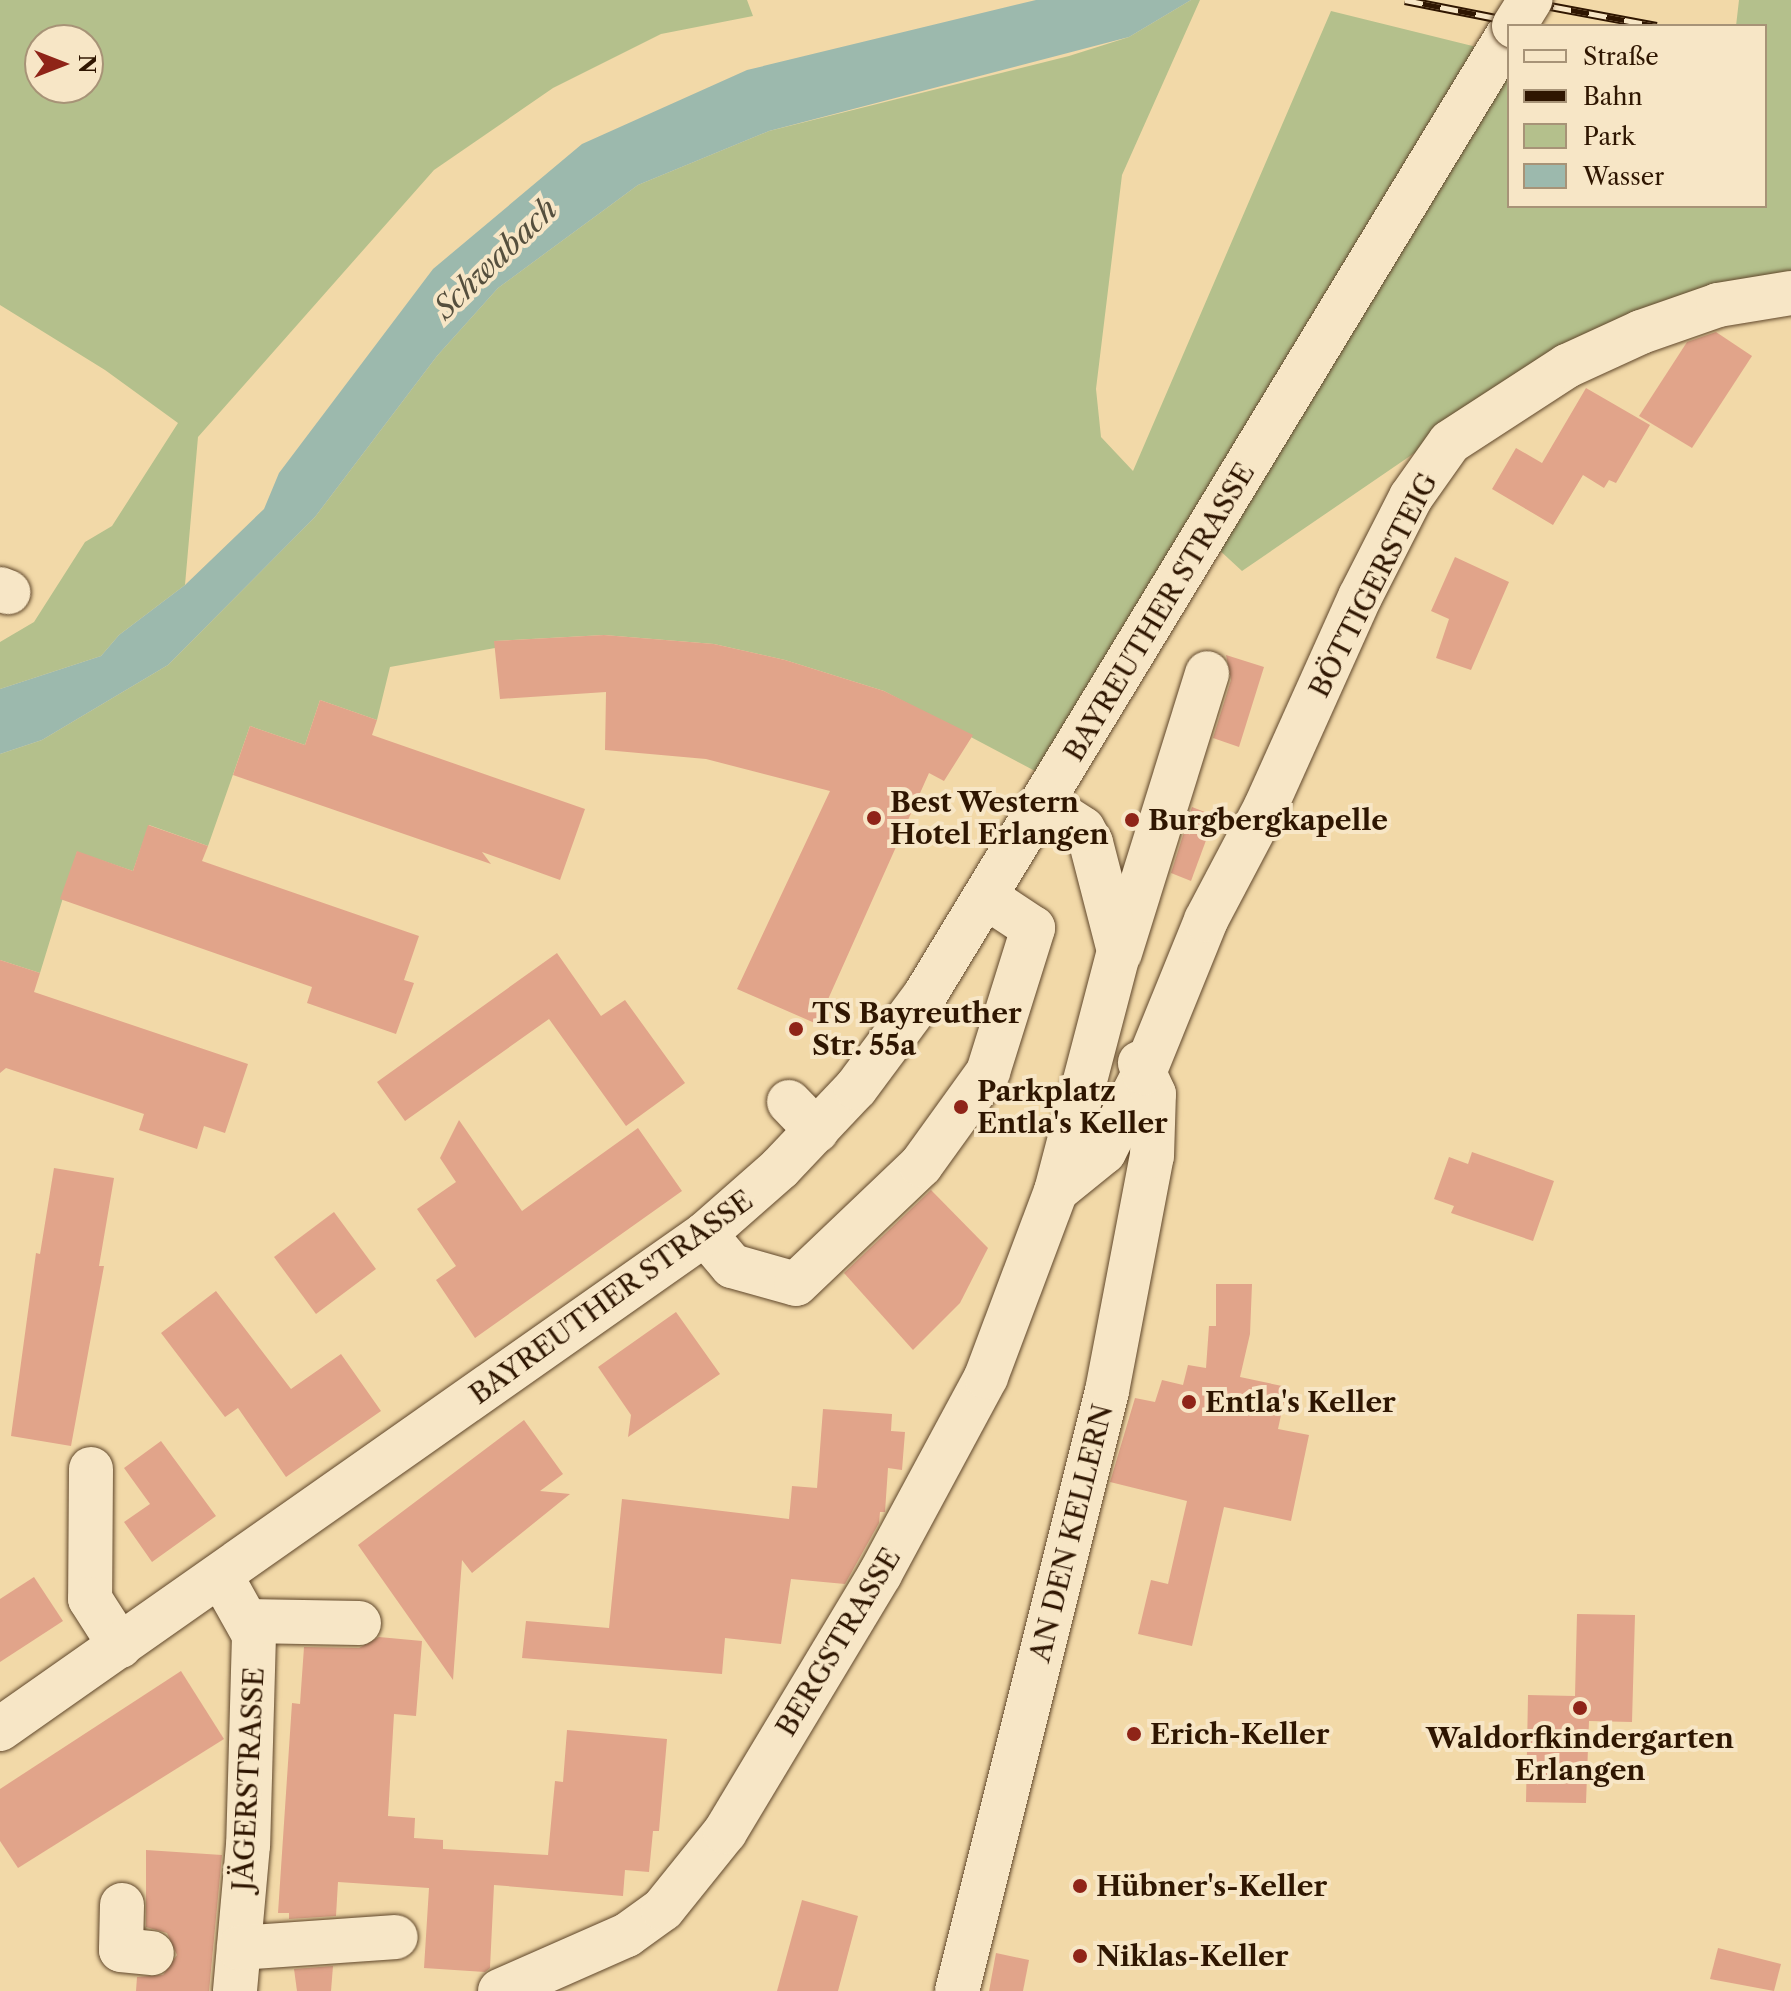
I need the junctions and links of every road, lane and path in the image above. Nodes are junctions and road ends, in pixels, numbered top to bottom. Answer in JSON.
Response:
{"nodes":[{"id":1,"x":1530,"y":0,"type":"edge"},
{"id":2,"x":1514,"y":24,"type":"edge"},
{"id":3,"x":1506,"y":37,"type":"edge"},
{"id":4,"x":1791,"y":293,"type":"edge"},
{"id":5,"x":1207,"y":673,"type":"dead end"},
{"id":6,"x":1043,"y":803,"type":"junction"},
{"id":7,"x":986,"y":897,"type":"junction"},
{"id":8,"x":1119,"y":951,"type":"junction"},
{"id":9,"x":1144,"y":1073,"type":"junction"},
{"id":10,"x":1056,"y":1191,"type":"junction"},
{"id":11,"x":705,"y":1234,"type":"junction"},
{"id":12,"x":91,"y":1469,"type":"dead end"},
{"id":13,"x":221,"y":1576,"type":"junction"},
{"id":14,"x":247,"y":1621,"type":"junction"},
{"id":15,"x":359,"y":1623,"type":"dead end"},
{"id":16,"x":120,"y":1646,"type":"junction"},
{"id":17,"x":0,"y":1729,"type":"edge"},
{"id":18,"x":122,"y":1905,"type":"dead end"},
{"id":19,"x":396,"y":1937,"type":"dead end"},
{"id":20,"x":239,"y":1948,"type":"junction"},
{"id":21,"x":152,"y":1953,"type":"dead end"},
{"id":22,"x":235,"y":1991,"type":"edge"},
{"id":23,"x":500,"y":1991,"type":"edge"},
{"id":24,"x":957,"y":1991,"type":"edge"}],
"edges":[{"from":1,"to":2,"type":"street","name":"BAYREUTHER STRASSE","bridge":true},
{"from":3,"to":6,"type":"street","name":"BAYREUTHER STRASSE"},
{"from":4,"to":9,"type":"street","name":"BÖTTIGERSTEIG"},
{"from":5,"to":8,"type":"street"},
{"from":6,"to":7,"type":"street","name":"BAYREUTHER STRASSE"},
{"from":6,"to":8,"type":"street"},
{"from":7,"to":11,"type":"street","name":"BAYREUTHER STRASSE"},
{"from":7,"to":11,"type":"street"},
{"from":8,"to":9,"type":"street"},
{"from":8,"to":10,"type":"street"},
{"from":9,"to":10,"type":"street","name":"BÖTTIGERSTEIG"},
{"from":9,"to":24,"type":"street","name":"AN DEN KELLERN"},
{"from":10,"to":23,"type":"street","name":"BERGSTRASSE"},
{"from":11,"to":13,"type":"street","name":"BAYREUTHER STRASSE"},
{"from":12,"to":16,"type":"street"},
{"from":13,"to":14,"type":"street","name":"JÄGERSTRASSE"},
{"from":13,"to":16,"type":"street","name":"BAYREUTHER STRASSE"},
{"from":14,"to":15,"type":"street"},
{"from":14,"to":20,"type":"street","name":"JÄGERSTRASSE"},
{"from":16,"to":17,"type":"street","name":"BAYREUTHER STRASSE"},
{"from":18,"to":21,"type":"street"},
{"from":19,"to":20,"type":"street"},
{"from":20,"to":22,"type":"street","name":"JÄGERSTRASSE"}]}
